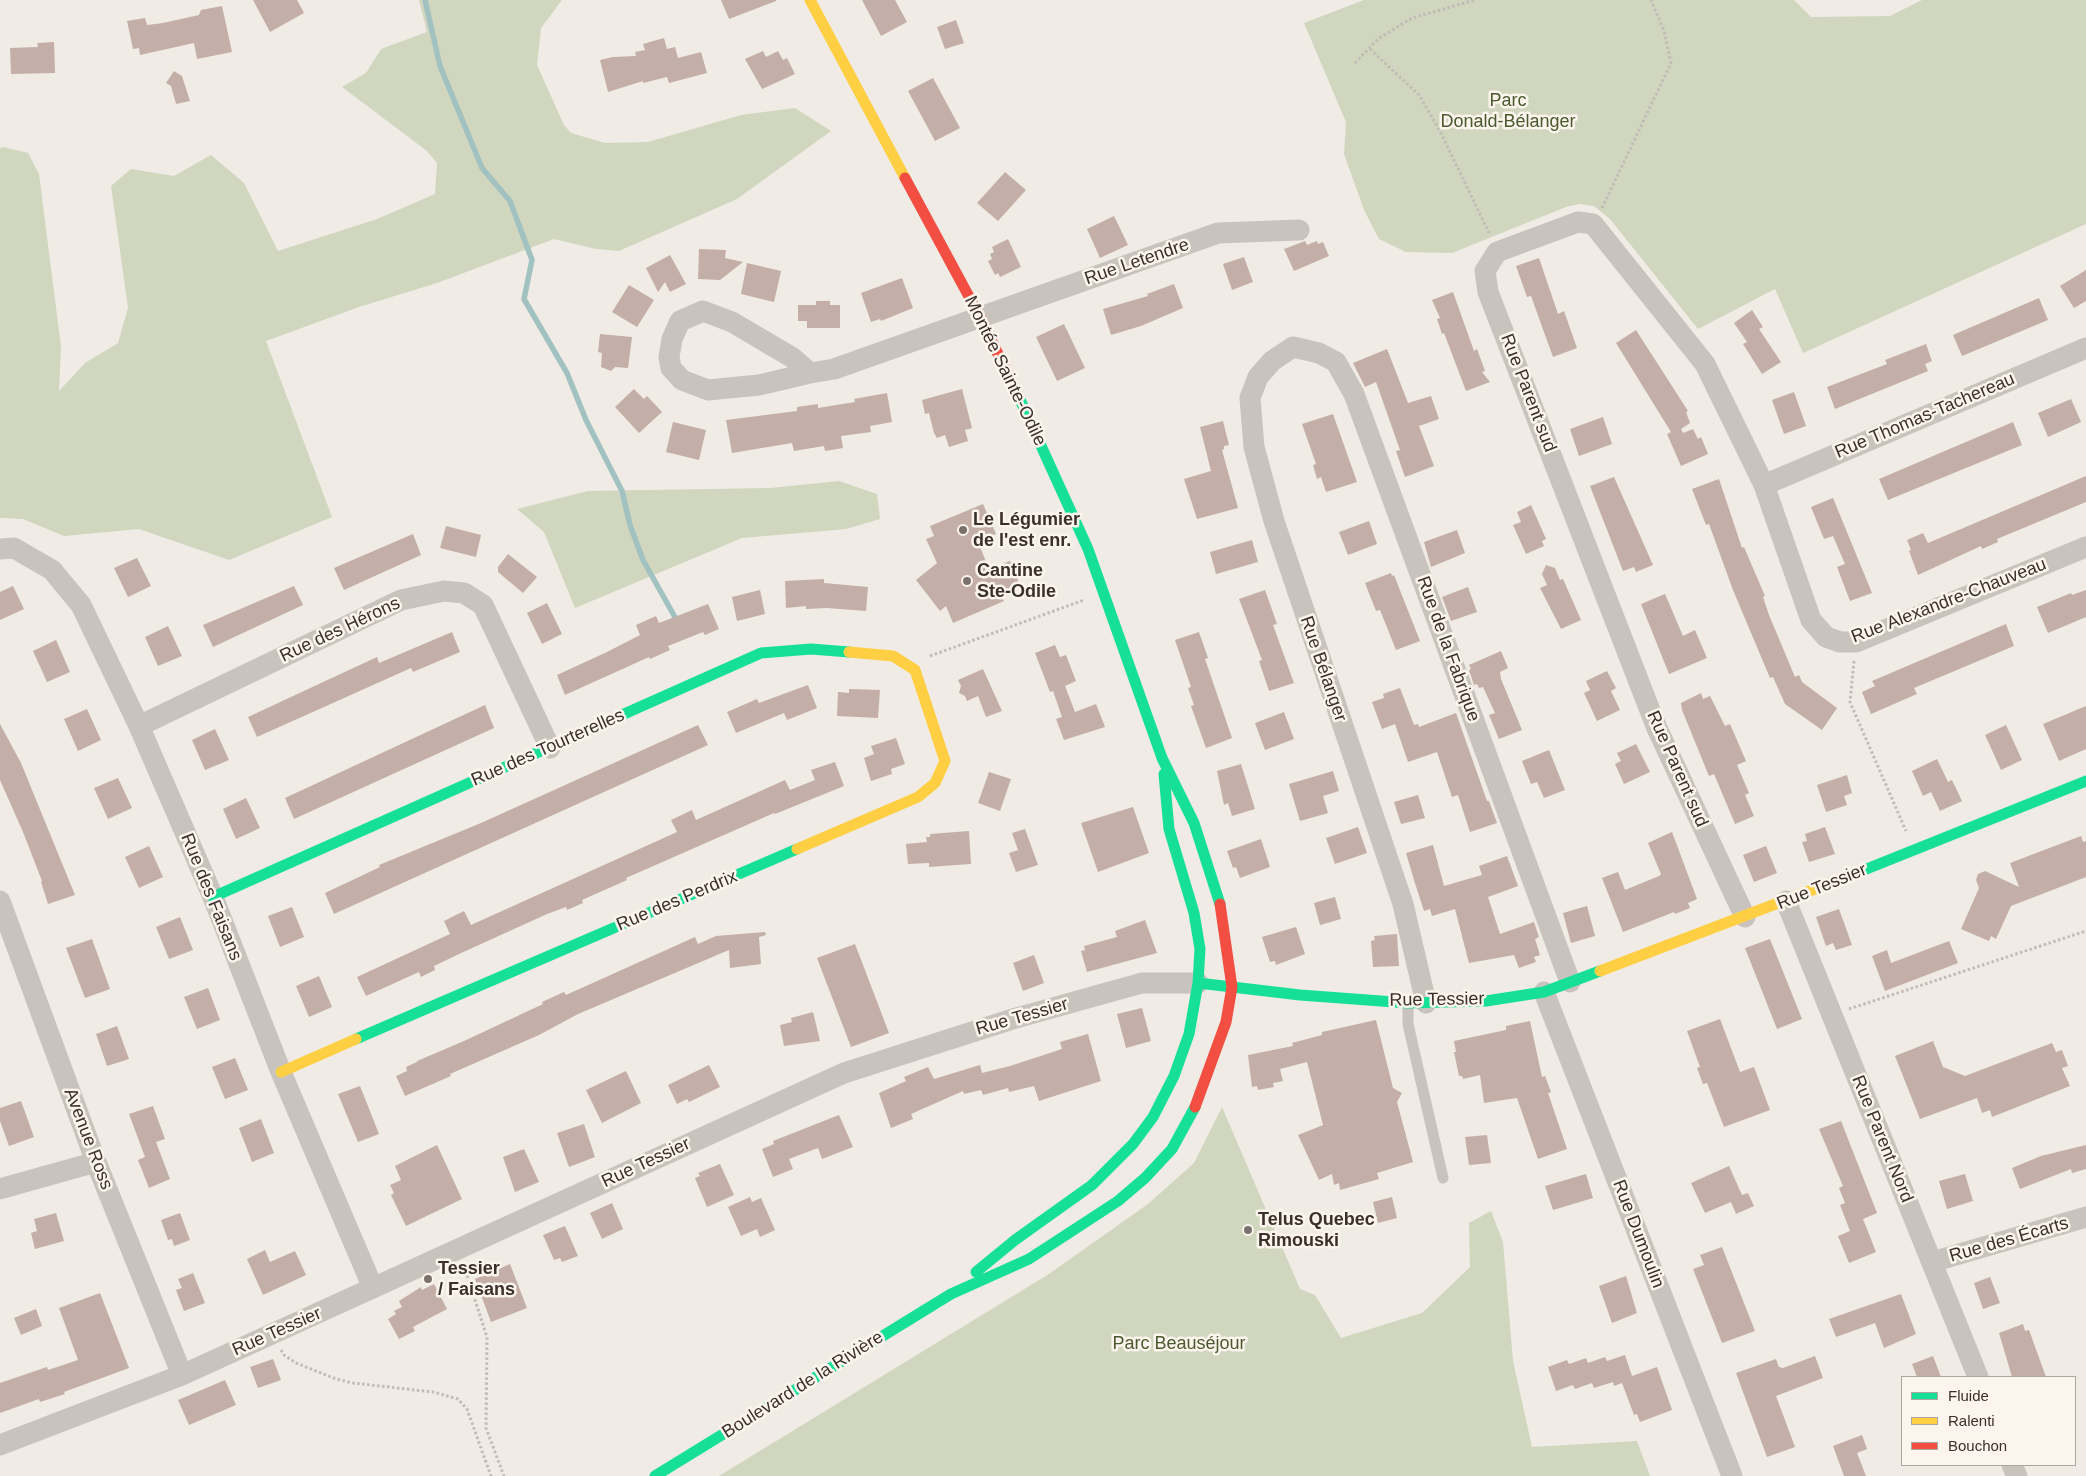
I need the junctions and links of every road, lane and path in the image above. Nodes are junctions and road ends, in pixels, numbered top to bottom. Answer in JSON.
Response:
{"nodes":[{"id":1,"x":810,"y":0,"type":"edge"},
{"id":2,"x":1475,"y":0,"type":"edge"},
{"id":3,"x":1651,"y":0,"type":"edge"},
{"id":4,"x":1370,"y":49,"type":"junction"},
{"id":5,"x":1355,"y":63,"type":"dead end"},
{"id":6,"x":1607,"y":198,"type":"dead end"},
{"id":7,"x":1299,"y":230,"type":"dead end"},
{"id":8,"x":1497,"y":252,"type":"junction"},
{"id":9,"x":980,"y":317,"type":"junction"},
{"id":10,"x":1293,"y":347,"type":"joint"},
{"id":11,"x":2086,"y":348,"type":"edge"},
{"id":12,"x":810,"y":373,"type":"junction"},
{"id":13,"x":1764,"y":485,"type":"junction"},
{"id":14,"x":2086,"y":547,"type":"edge"},
{"id":15,"x":0,"y":548,"type":"edge"},
{"id":16,"x":1104,"y":593,"type":"junction"},
{"id":17,"x":1856,"y":642,"type":"junction"},
{"id":18,"x":893,"y":656,"type":"joint"},
{"id":19,"x":907,"y":665,"type":"junction"},
{"id":20,"x":139,"y":726,"type":"junction"},
{"id":21,"x":550,"y":748,"type":"junction"},
{"id":22,"x":1162,"y":758,"type":"junction"},
{"id":23,"x":2086,"y":781,"type":"edge"},
{"id":24,"x":1914,"y":850,"type":"junction"},
{"id":25,"x":213,"y":897,"type":"junction"},
{"id":26,"x":0,"y":901,"type":"edge"},
{"id":27,"x":1786,"y":901,"type":"junction"},
{"id":28,"x":1745,"y":917,"type":"junction"},
{"id":29,"x":2086,"y":931,"type":"edge"},
{"id":30,"x":1570,"y":982,"type":"junction"},
{"id":31,"x":1198,"y":983,"type":"junction"},
{"id":32,"x":1232,"y":987,"type":"junction"},
{"id":33,"x":1544,"y":992,"type":"junction"},
{"id":34,"x":1417,"y":1003,"type":"junction"},
{"id":35,"x":1832,"y":1015,"type":"junction"},
{"id":36,"x":281,"y":1072,"type":"junction"},
{"id":37,"x":96,"y":1162,"type":"junction"},
{"id":38,"x":1443,"y":1178,"type":"dead end"},
{"id":39,"x":0,"y":1189,"type":"edge"},
{"id":40,"x":2086,"y":1217,"type":"edge"},
{"id":41,"x":458,"y":1249,"type":"junction"},
{"id":42,"x":1932,"y":1262,"type":"junction"},
{"id":43,"x":373,"y":1288,"type":"junction"},
{"id":44,"x":950,"y":1294,"type":"junction"},
{"id":45,"x":272,"y":1334,"type":"junction"},
{"id":46,"x":182,"y":1375,"type":"junction"},
{"id":47,"x":1978,"y":1376,"type":"edge"},
{"id":48,"x":0,"y":1445,"type":"edge"},
{"id":49,"x":491,"y":1476,"type":"edge"},
{"id":50,"x":504,"y":1476,"type":"edge"},
{"id":51,"x":656,"y":1476,"type":"edge"},
{"id":52,"x":1732,"y":1476,"type":"edge"}],
"edges":[{"from":1,"to":9,"type":"street","name":"Montée Sainte-Odile"},
{"from":2,"to":4,"type":"path"},
{"from":3,"to":6,"type":"path"},
{"from":4,"to":5,"type":"path"},
{"from":4,"to":8,"type":"path"},
{"from":7,"to":9,"type":"street","name":"Rue Letendre"},
{"from":8,"to":13,"type":"street"},
{"from":8,"to":28,"type":"street","name":"Rue Parent sud"},
{"from":9,"to":12,"type":"street","name":"Rue Letendre"},
{"from":9,"to":16,"type":"street","name":"Montée Sainte-Odile"},
{"from":10,"to":30,"type":"street","name":"Rue de la Fabrique"},
{"from":10,"to":34,"type":"street","name":"Rue Bélanger"},
{"from":11,"to":13,"type":"street","name":"Rue Thomas-Tachereau"},
{"from":12,"to":12,"type":"street","name":"Rue Letendre"},
{"from":13,"to":17,"type":"street","name":"Rue Alexandre-Chauveau"},
{"from":14,"to":17,"type":"street","name":"Rue Alexandre-Chauveau"},
{"from":15,"to":20,"type":"street","name":"Rue des Faisans"},
{"from":16,"to":19,"type":"path"},
{"from":16,"to":22,"type":"street","name":"Montée Sainte-Odile"},
{"from":17,"to":24,"type":"path"},
{"from":18,"to":19,"type":"street","name":"Rue des Perdrix"},
{"from":18,"to":21,"type":"street","name":"Rue des Tourterelles"},
{"from":19,"to":36,"type":"street","name":"Rue des Perdrix"},
{"from":20,"to":21,"type":"street","name":"Rue des Hérons"},
{"from":20,"to":25,"type":"street","name":"Rue des Faisans"},
{"from":21,"to":25,"type":"street","name":"Rue des Tourterelles"},
{"from":22,"to":31,"type":"street","name":"Montée Sainte-Odile"},
{"from":22,"to":32,"type":"street","name":"Montée Sainte-Odile"},
{"from":23,"to":24,"type":"street","name":"Rue Tessier"},
{"from":24,"to":27,"type":"street","name":"Rue Tessier"},
{"from":25,"to":36,"type":"street","name":"Rue des Faisans"},
{"from":26,"to":37,"type":"street","name":"Avenue Ross"},
{"from":27,"to":28,"type":"street","name":"Rue Tessier"},
{"from":27,"to":35,"type":"street","name":"Rue Parent Nord"},
{"from":28,"to":30,"type":"street","name":"Rue Tessier"},
{"from":29,"to":35,"type":"path"},
{"from":30,"to":33,"type":"street","name":"Rue Tessier"},
{"from":31,"to":32,"type":"street","name":"Rue Tessier"},
{"from":31,"to":41,"type":"street","name":"Rue Tessier"},
{"from":31,"to":44,"type":"street","name":"Boulevard de la Rivière"},
{"from":32,"to":34,"type":"street","name":"Rue Tessier"},
{"from":32,"to":44,"type":"street","name":"Boulevard de la Rivière"},
{"from":33,"to":34,"type":"street","name":"Rue Tessier"},
{"from":33,"to":52,"type":"street","name":"Rue Dumoulin"},
{"from":34,"to":38,"type":"lane"},
{"from":35,"to":42,"type":"street","name":"Rue Parent Nord"},
{"from":36,"to":43,"type":"street","name":"Rue des Faisans"},
{"from":37,"to":39,"type":"street"},
{"from":37,"to":46,"type":"street","name":"Avenue Ross"},
{"from":40,"to":42,"type":"street","name":"Rue des Écarts"},
{"from":41,"to":43,"type":"street","name":"Rue Tessier"},
{"from":41,"to":50,"type":"path"},
{"from":42,"to":47,"type":"street","name":"Rue Parent Nord"},
{"from":43,"to":45,"type":"street","name":"Rue Tessier"},
{"from":44,"to":51,"type":"street","name":"Boulevard de la Rivière"},
{"from":45,"to":46,"type":"street","name":"Rue Tessier"},
{"from":45,"to":49,"type":"path"},
{"from":46,"to":48,"type":"street","name":"Rue Tessier"}]}
